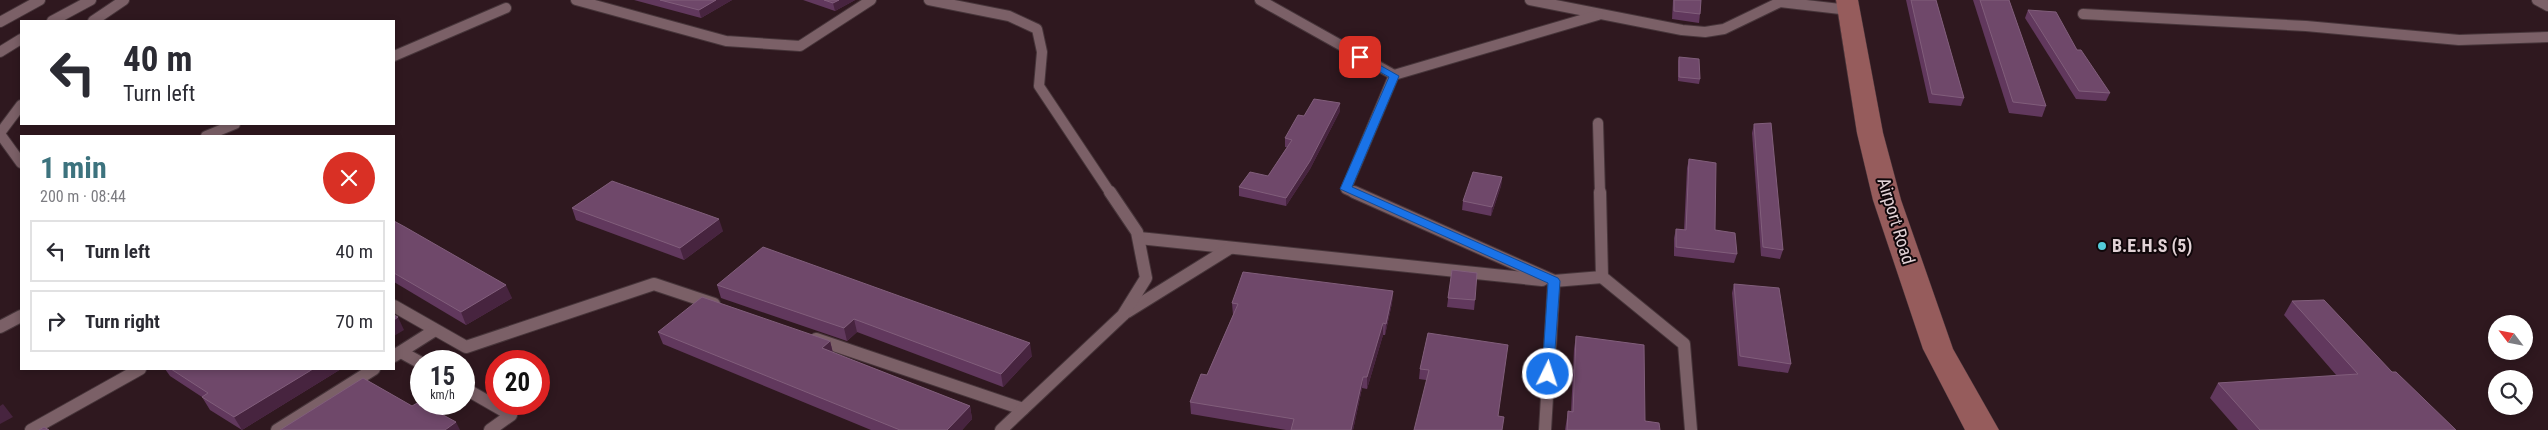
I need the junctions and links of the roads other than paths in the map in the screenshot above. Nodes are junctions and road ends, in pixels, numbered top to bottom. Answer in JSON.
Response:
{"nodes":[{"id":1,"x":40,"y":0,"type":"edge"},
{"id":2,"x":91,"y":0,"type":"edge"},
{"id":3,"x":124,"y":0,"type":"edge"},
{"id":4,"x":576,"y":0,"type":"edge"},
{"id":5,"x":871,"y":0,"type":"edge"},
{"id":6,"x":929,"y":0,"type":"edge"},
{"id":7,"x":1260,"y":0,"type":"edge"},
{"id":8,"x":1530,"y":0,"type":"edge"},
{"id":9,"x":2537,"y":0,"type":"edge"},
{"id":10,"x":1848,"y":5,"type":"edge"},
{"id":11,"x":2548,"y":6,"type":"edge"},
{"id":12,"x":506,"y":8,"type":"dead end"},
{"id":13,"x":1600,"y":14,"type":"junction"},
{"id":14,"x":2083,"y":14,"type":"dead end"},
{"id":15,"x":54,"y":20,"type":"edge"},
{"id":16,"x":95,"y":20,"type":"edge"},
{"id":17,"x":0,"y":22,"type":"edge"},
{"id":18,"x":2548,"y":37,"type":"edge"},
{"id":19,"x":20,"y":40,"type":"edge"},
{"id":20,"x":0,"y":52,"type":"edge"},
{"id":21,"x":395,"y":56,"type":"edge"},
{"id":22,"x":1394,"y":76,"type":"junction"},
{"id":23,"x":20,"y":106,"type":"edge"},
{"id":24,"x":1598,"y":123,"type":"dead end"},
{"id":25,"x":233,"y":125,"type":"edge"},
{"id":26,"x":0,"y":134,"type":"edge"},
{"id":27,"x":208,"y":135,"type":"edge"},
{"id":28,"x":20,"y":162,"type":"edge"},
{"id":29,"x":1139,"y":238,"type":"junction"},
{"id":30,"x":1230,"y":248,"type":"junction"},
{"id":31,"x":1602,"y":277,"type":"junction"},
{"id":32,"x":1554,"y":281,"type":"junction"},
{"id":33,"x":395,"y":307,"type":"edge"},
{"id":34,"x":730,"y":310,"type":"edge"},
{"id":35,"x":1123,"y":315,"type":"junction"},
{"id":36,"x":20,"y":317,"type":"edge"},
{"id":37,"x":0,"y":327,"type":"edge"},
{"id":38,"x":435,"y":330,"type":"junction"},
{"id":39,"x":806,"y":335,"type":"edge"},
{"id":40,"x":397,"y":354,"type":"edge"},
{"id":41,"x":410,"y":359,"type":"edge"},
{"id":42,"x":138,"y":370,"type":"edge"},
{"id":43,"x":372,"y":370,"type":"edge"},
{"id":44,"x":475,"y":394,"type":"edge"},
{"id":45,"x":1023,"y":408,"type":"junction"},
{"id":46,"x":31,"y":430,"type":"edge"},
{"id":47,"x":277,"y":430,"type":"edge"},
{"id":48,"x":490,"y":430,"type":"edge"},
{"id":49,"x":1001,"y":430,"type":"edge"},
{"id":50,"x":1545,"y":430,"type":"edge"},
{"id":51,"x":1691,"y":430,"type":"edge"},
{"id":52,"x":1982,"y":430,"type":"edge"}],
"edges":[{"from":1,"to":17,"type":"lane"},
{"from":2,"to":15,"type":"lane"},
{"from":3,"to":16,"type":"lane"},
{"from":4,"to":5,"type":"lane"},
{"from":6,"to":29,"type":"lane"},
{"from":7,"to":22,"type":"lane"},
{"from":8,"to":13,"type":"lane"},
{"from":9,"to":11,"type":"lane"},
{"from":10,"to":13,"type":"lane"},
{"from":10,"to":52,"type":"main road","name":"Airport Road"},
{"from":12,"to":21,"type":"lane"},
{"from":13,"to":22,"type":"lane"},
{"from":14,"to":18,"type":"lane"},
{"from":19,"to":20,"type":"lane"},
{"from":22,"to":32,"type":"lane"},
{"from":23,"to":26,"type":"lane"},
{"from":24,"to":31,"type":"lane"},
{"from":25,"to":27,"type":"lane"},
{"from":26,"to":28,"type":"lane"},
{"from":29,"to":30,"type":"lane"},
{"from":29,"to":35,"type":"lane"},
{"from":30,"to":32,"type":"lane"},
{"from":30,"to":35,"type":"lane"},
{"from":31,"to":32,"type":"lane"},
{"from":31,"to":51,"type":"lane"},
{"from":32,"to":50,"type":"lane"},
{"from":33,"to":38,"type":"lane"},
{"from":34,"to":38,"type":"lane"},
{"from":35,"to":45,"type":"lane"},
{"from":36,"to":37,"type":"lane"},
{"from":38,"to":40,"type":"lane"},
{"from":39,"to":45,"type":"lane"},
{"from":40,"to":41,"type":"lane"},
{"from":42,"to":46,"type":"lane"},
{"from":43,"to":47,"type":"lane"},
{"from":44,"to":48,"type":"lane"},
{"from":45,"to":49,"type":"lane"}]}
